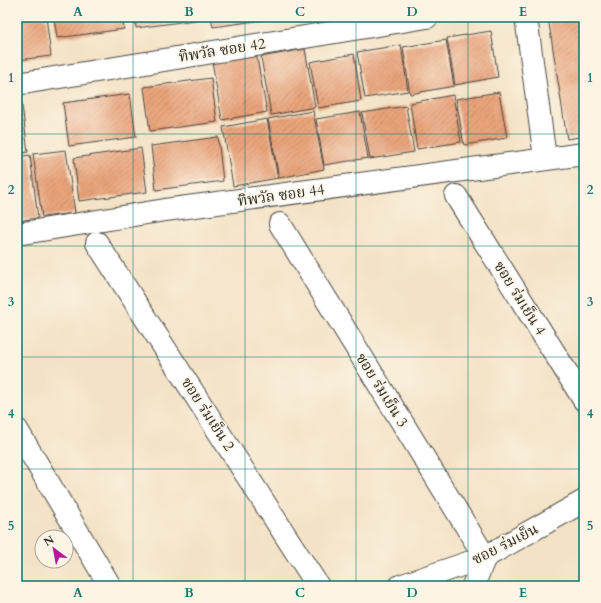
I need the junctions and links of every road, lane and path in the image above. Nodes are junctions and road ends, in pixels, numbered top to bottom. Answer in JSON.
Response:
{"nodes":[{"id":1,"x":427,"y":17,"type":"edge"},
{"id":2,"x":526,"y":17,"type":"edge"},
{"id":3,"x":17,"y":84,"type":"edge"},
{"id":4,"x":584,"y":154,"type":"edge"},
{"id":5,"x":545,"y":158,"type":"junction"},
{"id":6,"x":456,"y":196,"type":"dead end"},
{"id":7,"x":280,"y":224,"type":"dead end"},
{"id":8,"x":17,"y":234,"type":"edge"},
{"id":9,"x":97,"y":243,"type":"dead end"},
{"id":10,"x":584,"y":400,"type":"edge"},
{"id":11,"x":17,"y":430,"type":"edge"},
{"id":12,"x":584,"y":501,"type":"edge"},
{"id":13,"x":485,"y":557,"type":"junction"},
{"id":14,"x":110,"y":586,"type":"edge"},
{"id":15,"x":318,"y":586,"type":"edge"},
{"id":16,"x":400,"y":586,"type":"edge"},
{"id":17,"x":473,"y":586,"type":"edge"}],
"edges":[{"from":1,"to":3,"type":"street","name":"ทิพวัล ซอย 42"},
{"from":2,"to":5,"type":"street"},
{"from":4,"to":5,"type":"street","name":"ทิพวัล ซอย 44"},
{"from":5,"to":8,"type":"street","name":"ทิพวัล ซอย 44"},
{"from":6,"to":10,"type":"street","name":"ซอย ร่มเย็น 4"},
{"from":7,"to":13,"type":"street","name":"ซอย ร่มเย็น 3"},
{"from":9,"to":15,"type":"street","name":"ซอย ร่มเย็น 2"},
{"from":11,"to":14,"type":"street"},
{"from":12,"to":13,"type":"street","name":"ซอย ร่มเย็น"},
{"from":13,"to":16,"type":"street","name":"ซอย ร่มเย็น"},
{"from":13,"to":17,"type":"street"}]}
